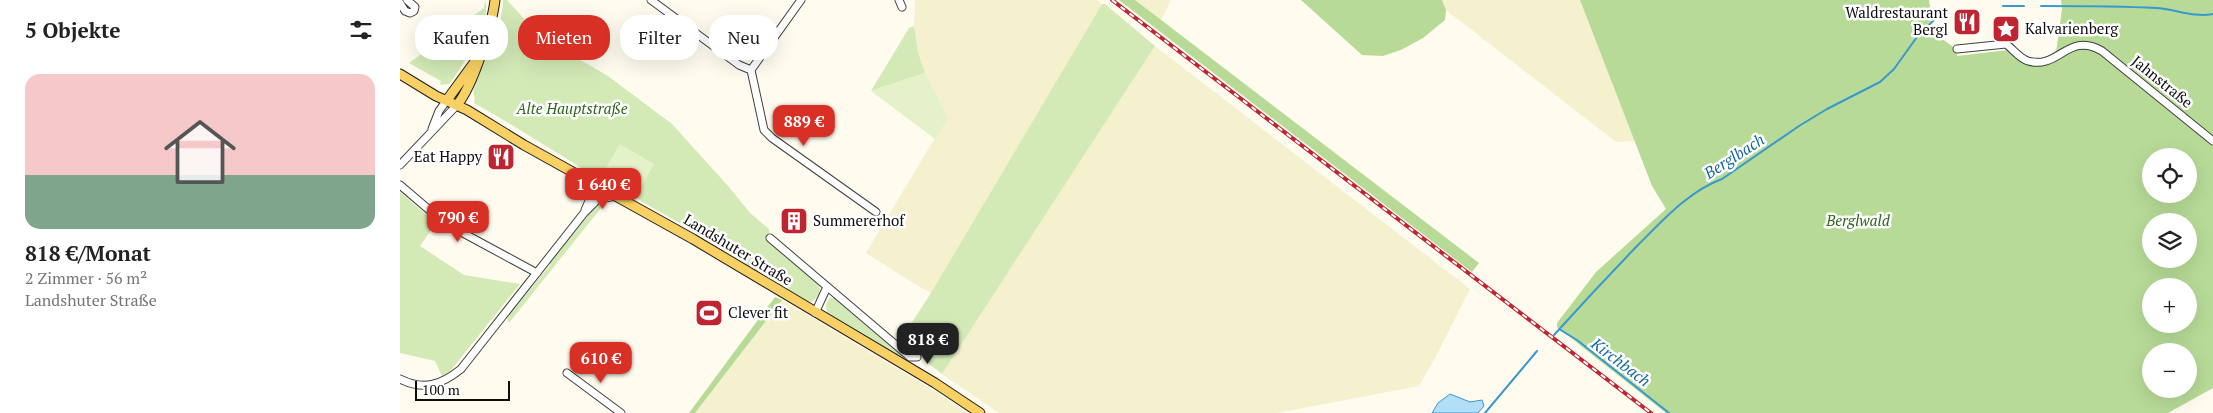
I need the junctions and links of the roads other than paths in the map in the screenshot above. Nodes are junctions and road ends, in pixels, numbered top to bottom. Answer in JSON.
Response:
{"nodes":[{"id":1,"x":407,"y":0,"type":"edge"},
{"id":2,"x":495,"y":0,"type":"edge"},
{"id":3,"x":651,"y":0,"type":"edge"},
{"id":4,"x":801,"y":0,"type":"edge"},
{"id":5,"x":400,"y":1,"type":"edge"},
{"id":6,"x":493,"y":15,"type":"edge"},
{"id":7,"x":1957,"y":49,"type":"dead end"},
{"id":8,"x":476,"y":60,"type":"edge"},
{"id":9,"x":478,"y":60,"type":"edge"},
{"id":10,"x":751,"y":70,"type":"junction"},
{"id":11,"x":400,"y":74,"type":"edge"},
{"id":12,"x":447,"y":100,"type":"junction"},
{"id":13,"x":457,"y":105,"type":"junction"},
{"id":14,"x":430,"y":132,"type":"junction"},
{"id":15,"x":2213,"y":141,"type":"edge"},
{"id":16,"x":400,"y":165,"type":"edge"},
{"id":17,"x":400,"y":184,"type":"edge"},
{"id":18,"x":596,"y":185,"type":"junction"},
{"id":19,"x":617,"y":196,"type":"junction"},
{"id":20,"x":876,"y":212,"type":"dead end"},
{"id":21,"x":584,"y":213,"type":"junction"},
{"id":22,"x":770,"y":238,"type":"dead end"},
{"id":23,"x":537,"y":273,"type":"junction"},
{"id":24,"x":827,"y":287,"type":"junction"},
{"id":25,"x":815,"y":312,"type":"junction"},
{"id":26,"x":917,"y":357,"type":"dead end"},
{"id":27,"x":567,"y":373,"type":"dead end"},
{"id":28,"x":400,"y":379,"type":"edge"},
{"id":29,"x":621,"y":413,"type":"edge"},
{"id":30,"x":980,"y":413,"type":"edge"}],
"edges":[{"from":1,"to":5,"type":"street"},
{"from":2,"to":6,"type":"main road"},
{"from":3,"to":10,"type":"street"},
{"from":4,"to":10,"type":"street"},
{"from":7,"to":15,"type":"street","name":"Jahnstraße"},
{"from":8,"to":12,"type":"main road"},
{"from":9,"to":13,"type":"main road"},
{"from":10,"to":20,"type":"street"},
{"from":11,"to":12,"type":"main road","name":"Landshuter Straße"},
{"from":12,"to":13,"type":"main road","name":"Landshuter Straße"},
{"from":12,"to":14,"type":"street"},
{"from":13,"to":14,"type":"street"},
{"from":13,"to":18,"type":"main road","name":"Landshuter Straße"},
{"from":14,"to":16,"type":"street"},
{"from":17,"to":23,"type":"street"},
{"from":18,"to":19,"type":"main road","name":"Landshuter Straße"},
{"from":18,"to":21,"type":"street"},
{"from":19,"to":21,"type":"street"},
{"from":19,"to":25,"type":"main road","name":"Landshuter Straße"},
{"from":21,"to":23,"type":"street"},
{"from":22,"to":24,"type":"street"},
{"from":23,"to":28,"type":"street"},
{"from":24,"to":25,"type":"street"},
{"from":24,"to":26,"type":"street"},
{"from":25,"to":30,"type":"main road","name":"Landshuter Straße"},
{"from":27,"to":29,"type":"street"}]}
